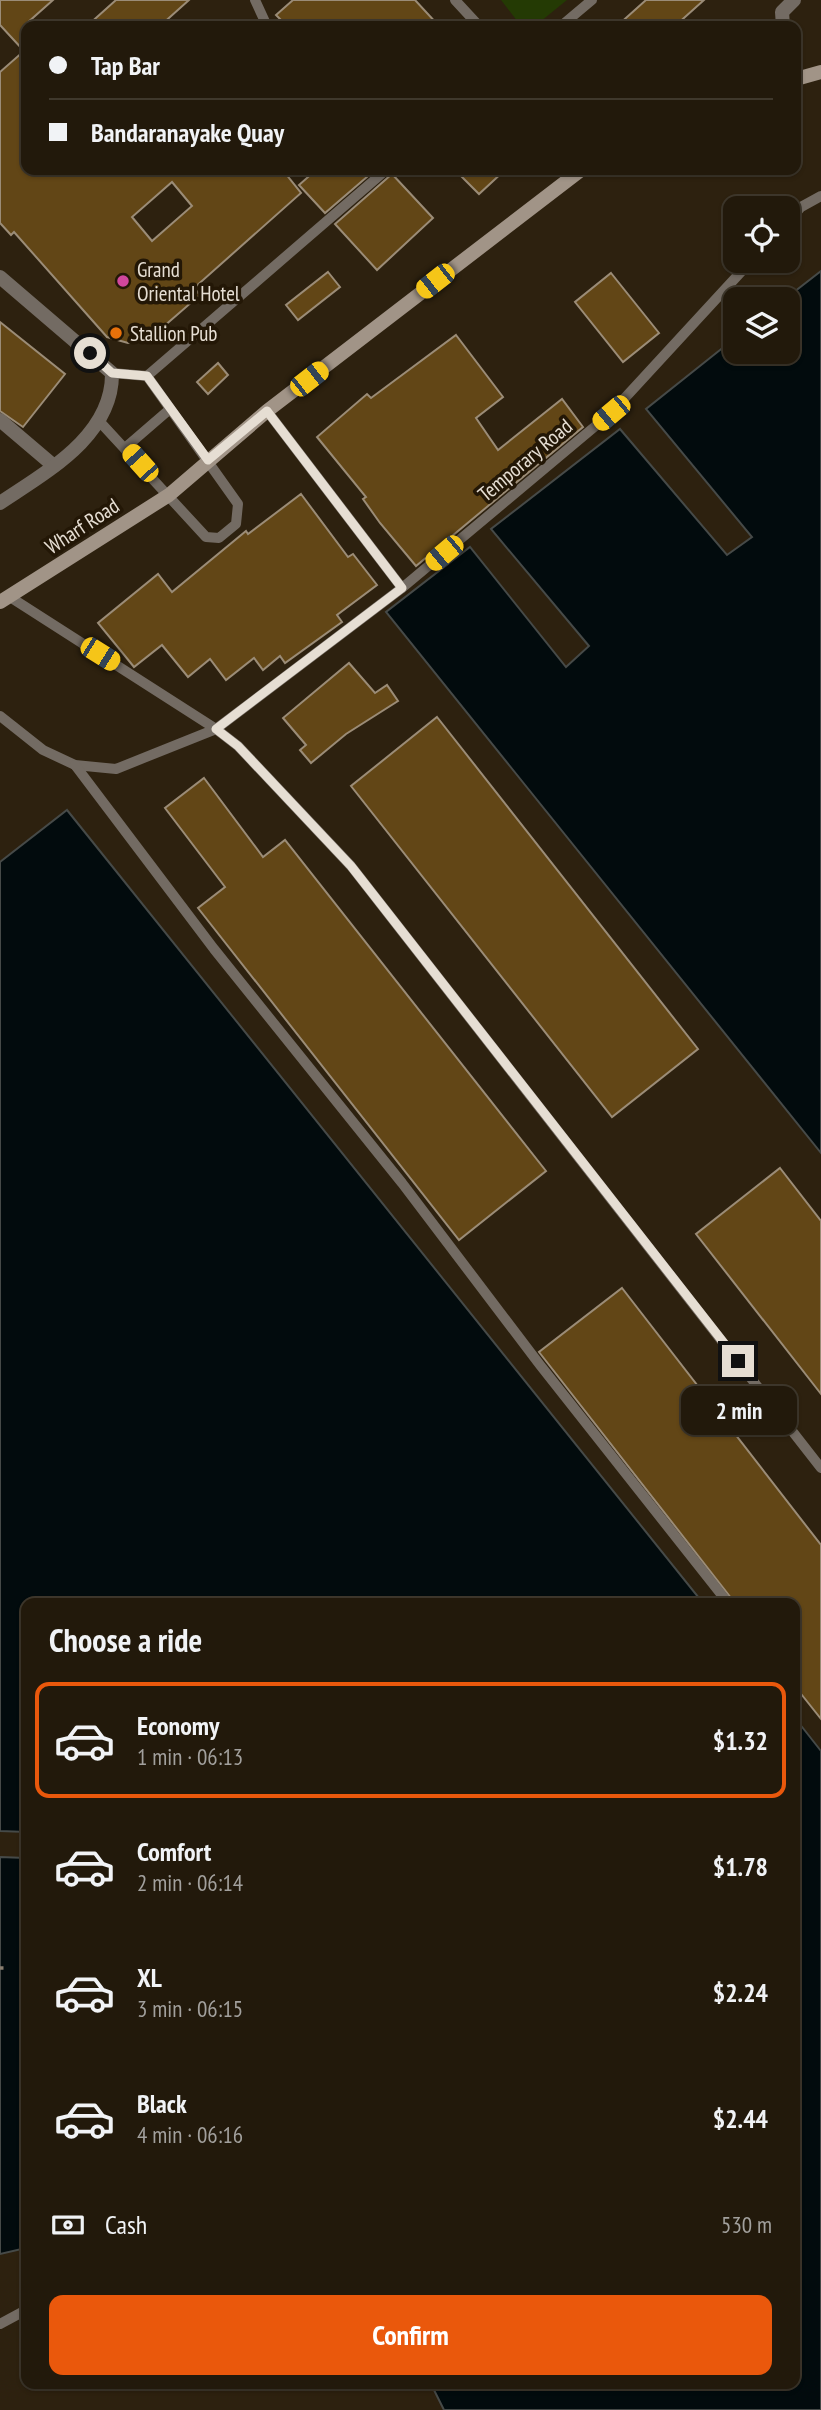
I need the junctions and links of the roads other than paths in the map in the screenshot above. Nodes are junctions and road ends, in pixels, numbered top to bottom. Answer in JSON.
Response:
{"nodes":[{"id":1,"x":255,"y":0,"type":"edge"},
{"id":2,"x":456,"y":0,"type":"edge"},
{"id":3,"x":593,"y":0,"type":"edge"},
{"id":4,"x":794,"y":0,"type":"edge"},
{"id":5,"x":265,"y":21,"type":"edge"},
{"id":6,"x":475,"y":21,"type":"edge"},
{"id":7,"x":567,"y":21,"type":"edge"},
{"id":8,"x":783,"y":21,"type":"edge"},
{"id":9,"x":821,"y":72,"type":"edge"},
{"id":10,"x":801,"y":78,"type":"edge"},
{"id":11,"x":380,"y":175,"type":"edge"},
{"id":12,"x":574,"y":175,"type":"edge"},
{"id":13,"x":821,"y":196,"type":"edge"},
{"id":14,"x":800,"y":208,"type":"edge"},
{"id":15,"x":740,"y":273,"type":"edge"},
{"id":16,"x":0,"y":277,"type":"edge"},
{"id":17,"x":112,"y":373,"type":"junction"},
{"id":18,"x":147,"y":376,"type":"junction"},
{"id":19,"x":170,"y":409,"type":"junction"},
{"id":20,"x":267,"y":411,"type":"junction"},
{"id":21,"x":0,"y":420,"type":"edge"},
{"id":22,"x":100,"y":422,"type":"junction"},
{"id":23,"x":126,"y":446,"type":"junction"},
{"id":24,"x":208,"y":460,"type":"junction"},
{"id":25,"x":54,"y":466,"type":"junction"},
{"id":26,"x":169,"y":495,"type":"junction"},
{"id":27,"x":0,"y":503,"type":"edge"},
{"id":28,"x":402,"y":588,"type":"junction"},
{"id":29,"x":5,"y":599,"type":"edge"},
{"id":30,"x":0,"y":716,"type":"edge"},
{"id":31,"x":216,"y":729,"type":"junction"},
{"id":32,"x":75,"y":765,"type":"junction"},
{"id":33,"x":821,"y":1468,"type":"edge"},
{"id":34,"x":724,"y":1598,"type":"edge"},
{"id":35,"x":21,"y":2313,"type":"edge"},
{"id":36,"x":0,"y":2324,"type":"edge"}],
"edges":[{"from":1,"to":5,"type":"lane"},
{"from":2,"to":6,"type":"lane"},
{"from":3,"to":7,"type":"lane"},
{"from":4,"to":8,"type":"street"},
{"from":9,"to":10,"type":"main road"},
{"from":11,"to":18,"type":"lane"},
{"from":12,"to":20,"type":"main road","name":"Wharf Road"},
{"from":13,"to":14,"type":"lane"},
{"from":15,"to":28,"type":"lane","name":"Temporary Road"},
{"from":16,"to":17,"type":"street"},
{"from":17,"to":18,"type":"lane"},
{"from":17,"to":22,"type":"street"},
{"from":18,"to":19,"type":"lane"},
{"from":19,"to":23,"type":"lane"},
{"from":19,"to":24,"type":"lane"},
{"from":20,"to":24,"type":"main road","name":"Wharf Road"},
{"from":20,"to":28,"type":"lane"},
{"from":21,"to":25,"type":"street"},
{"from":22,"to":23,"type":"lane"},
{"from":22,"to":25,"type":"street"},
{"from":23,"to":26,"type":"lane"},
{"from":24,"to":26,"type":"main road","name":"Wharf Road"},
{"from":24,"to":26,"type":"lane"},
{"from":25,"to":27,"type":"street"},
{"from":26,"to":29,"type":"main road","name":"Wharf Road"},
{"from":28,"to":31,"type":"lane","name":"Temporary Road"},
{"from":29,"to":31,"type":"lane"},
{"from":30,"to":32,"type":"lane"},
{"from":31,"to":32,"type":"lane","name":"Temporary Road"},
{"from":31,"to":33,"type":"lane"},
{"from":32,"to":34,"type":"lane"},
{"from":35,"to":36,"type":"lane"}]}
